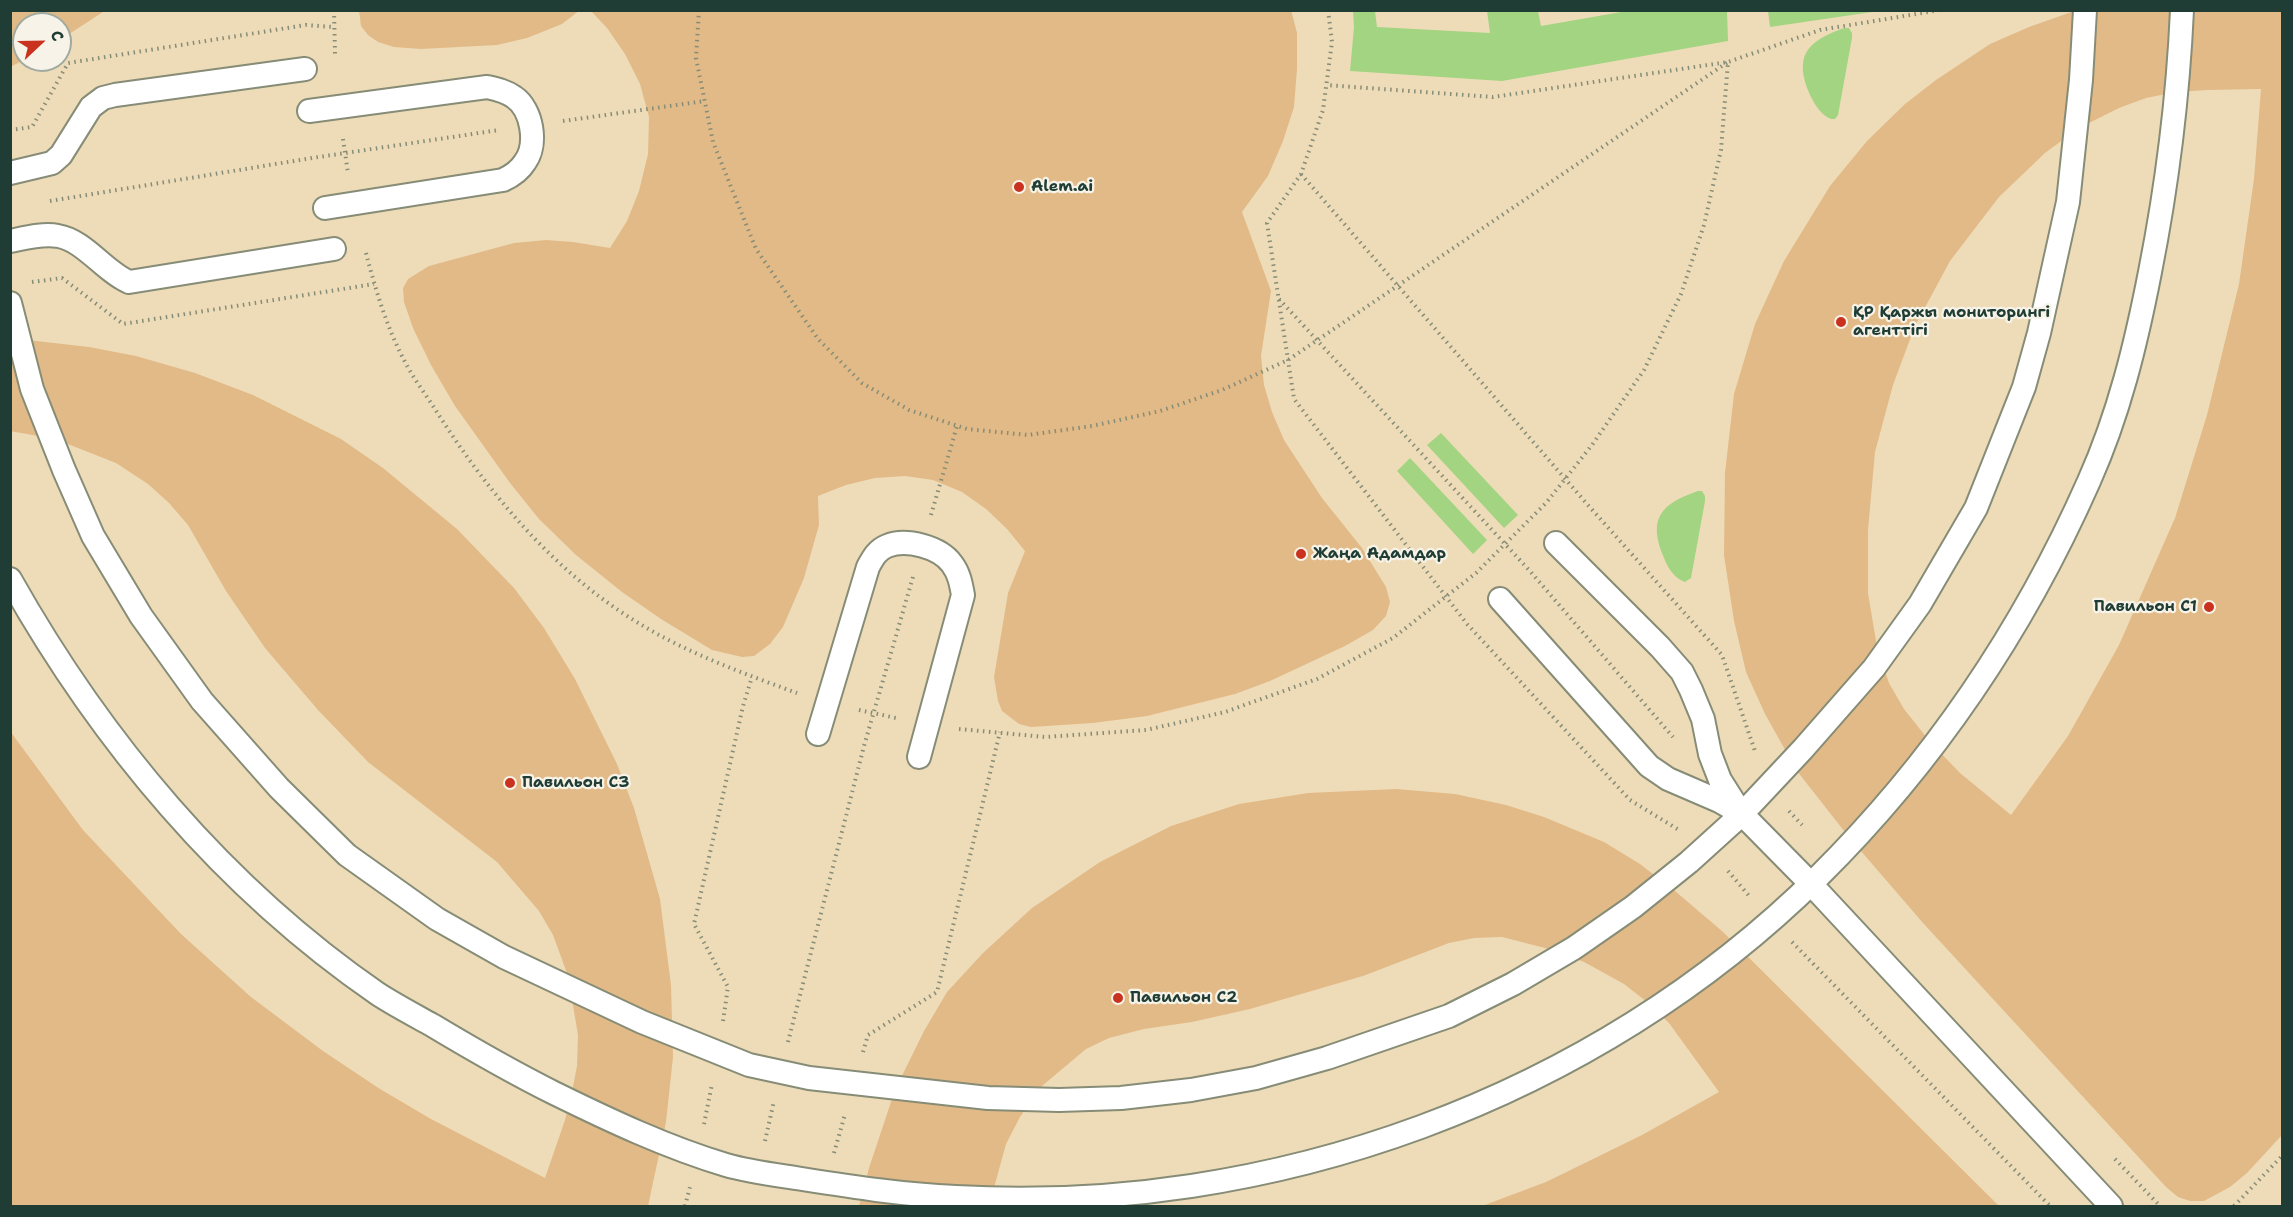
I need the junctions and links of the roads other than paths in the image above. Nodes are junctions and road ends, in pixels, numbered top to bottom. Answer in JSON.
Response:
{"nodes":[{"id":1,"x":2085,"y":10,"type":"edge"},
{"id":2,"x":2182,"y":10,"type":"edge"},
{"id":3,"x":305,"y":69,"type":"dead end"},
{"id":4,"x":309,"y":111,"type":"dead end"},
{"id":5,"x":10,"y":173,"type":"edge"},
{"id":6,"x":325,"y":208,"type":"dead end"},
{"id":7,"x":10,"y":241,"type":"edge"},
{"id":8,"x":334,"y":249,"type":"dead end"},
{"id":9,"x":10,"y":303,"type":"edge"},
{"id":10,"x":1556,"y":543,"type":"dead end"},
{"id":11,"x":10,"y":579,"type":"edge"},
{"id":12,"x":1500,"y":599,"type":"dead end"},
{"id":13,"x":818,"y":734,"type":"dead end"},
{"id":14,"x":919,"y":757,"type":"dead end"},
{"id":15,"x":1742,"y":814,"type":"junction"},
{"id":16,"x":1811,"y":884,"type":"junction"},
{"id":17,"x":2111,"y":1206,"type":"edge"}],
"edges":[{"from":1,"to":15,"type":"lane"},
{"from":2,"to":16,"type":"lane"},
{"from":3,"to":5,"type":"lane"},
{"from":4,"to":6,"type":"lane"},
{"from":7,"to":8,"type":"lane"},
{"from":9,"to":15,"type":"lane"},
{"from":10,"to":15,"type":"lane"},
{"from":11,"to":16,"type":"lane"},
{"from":12,"to":15,"type":"lane"},
{"from":13,"to":14,"type":"lane"},
{"from":15,"to":16,"type":"lane"},
{"from":16,"to":17,"type":"lane"}]}
